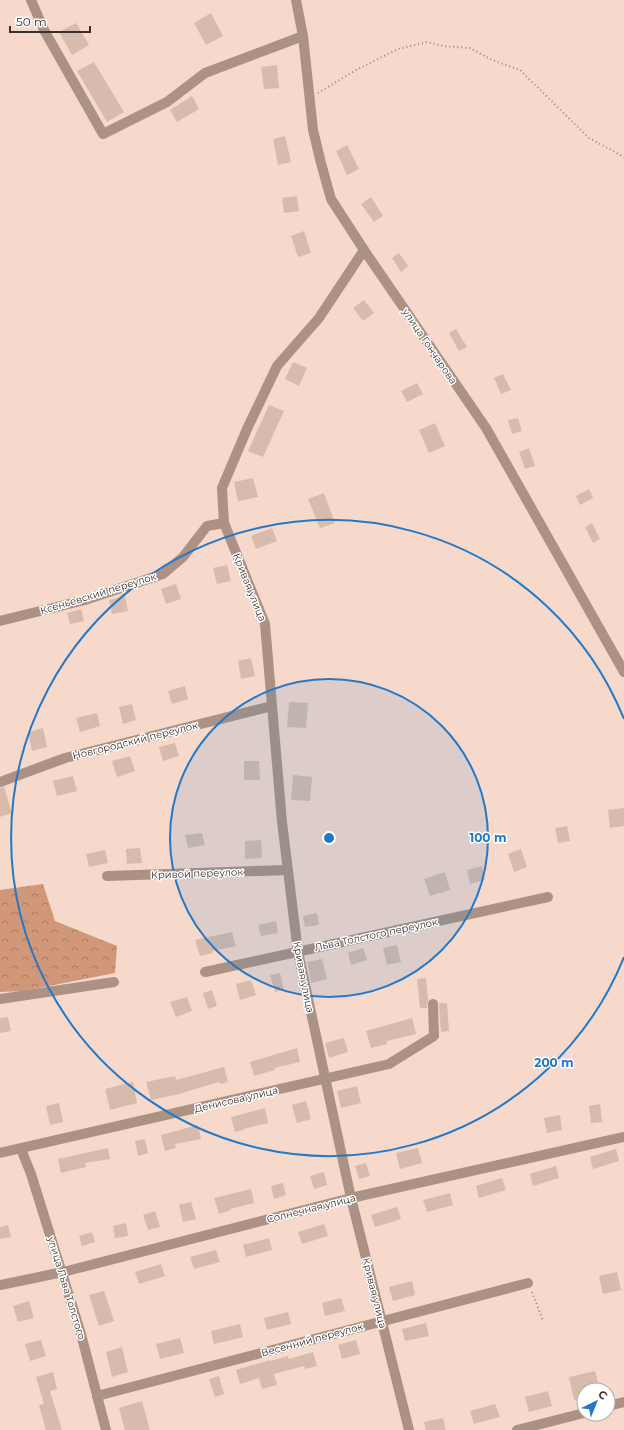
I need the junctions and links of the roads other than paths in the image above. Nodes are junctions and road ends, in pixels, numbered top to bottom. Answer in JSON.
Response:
{"nodes":[{"id":1,"x":30,"y":0,"type":"edge"},
{"id":2,"x":296,"y":0,"type":"edge"},
{"id":3,"x":303,"y":36,"type":"junction"},
{"id":4,"x":364,"y":250,"type":"junction"},
{"id":5,"x":224,"y":523,"type":"junction"},
{"id":6,"x":0,"y":621,"type":"edge"},
{"id":7,"x":624,"y":672,"type":"edge"},
{"id":8,"x":272,"y":706,"type":"junction"},
{"id":9,"x":0,"y":782,"type":"edge"},
{"id":10,"x":288,"y":870,"type":"junction"},
{"id":11,"x":107,"y":876,"type":"dead end"},
{"id":12,"x":548,"y":897,"type":"dead end"},
{"id":13,"x":298,"y":952,"type":"junction"},
{"id":14,"x":205,"y":972,"type":"dead end"},
{"id":15,"x":114,"y":982,"type":"dead end"},
{"id":16,"x":0,"y":999,"type":"edge"},
{"id":17,"x":433,"y":1004,"type":"dead end"},
{"id":18,"x":325,"y":1079,"type":"junction"},
{"id":19,"x":624,"y":1137,"type":"edge"},
{"id":20,"x":21,"y":1149,"type":"junction"},
{"id":21,"x":0,"y":1153,"type":"edge"},
{"id":22,"x":351,"y":1198,"type":"junction"},
{"id":23,"x":63,"y":1272,"type":"junction"},
{"id":24,"x":528,"y":1282,"type":"road end"},
{"id":25,"x":0,"y":1285,"type":"edge"},
{"id":26,"x":381,"y":1321,"type":"junction"},
{"id":27,"x":97,"y":1396,"type":"junction"},
{"id":28,"x":576,"y":1415,"type":"edge"},
{"id":29,"x":106,"y":1430,"type":"edge"},
{"id":30,"x":409,"y":1430,"type":"edge"},
{"id":31,"x":517,"y":1430,"type":"edge"}],
"edges":[{"from":1,"to":3,"type":"street"},
{"from":2,"to":3,"type":"street","name":"улица Гончарова"},
{"from":3,"to":4,"type":"street","name":"улица Гончарова"},
{"from":4,"to":5,"type":"street","name":"Кривая улица"},
{"from":4,"to":7,"type":"street","name":"улица Гончарова"},
{"from":5,"to":6,"type":"street","name":"Ксеньевский переулок"},
{"from":5,"to":8,"type":"street","name":"Кривая улица"},
{"from":8,"to":9,"type":"street","name":"Новгородский переулок"},
{"from":8,"to":10,"type":"street","name":"Кривая улица"},
{"from":10,"to":11,"type":"street","name":"Кривой переулок"},
{"from":10,"to":13,"type":"street","name":"Кривая улица"},
{"from":12,"to":13,"type":"street","name":"Льва Толстого переулок"},
{"from":13,"to":14,"type":"street","name":"Льва Толстого переулок"},
{"from":13,"to":18,"type":"street","name":"Кривая улица"},
{"from":15,"to":16,"type":"street"},
{"from":17,"to":18,"type":"street","name":"Денисова улица"},
{"from":18,"to":20,"type":"street","name":"Денисова улица"},
{"from":18,"to":22,"type":"street","name":"Кривая улица"},
{"from":19,"to":22,"type":"street","name":"Солнечная улица"},
{"from":20,"to":21,"type":"street","name":"Денисова улица"},
{"from":20,"to":23,"type":"street","name":"улица Льва Толстого"},
{"from":22,"to":23,"type":"street","name":"Солнечная улица"},
{"from":22,"to":26,"type":"street","name":"Кривая улица"},
{"from":23,"to":25,"type":"street","name":"Солнечная улица"},
{"from":23,"to":27,"type":"street","name":"улица Льва Толстого"},
{"from":24,"to":26,"type":"street","name":"Весенний переулок"},
{"from":26,"to":27,"type":"street","name":"Весенний переулок"},
{"from":26,"to":30,"type":"street","name":"Кривая улица"},
{"from":27,"to":29,"type":"street","name":"улица Льва Толстого"},
{"from":28,"to":31,"type":"street"}]}
